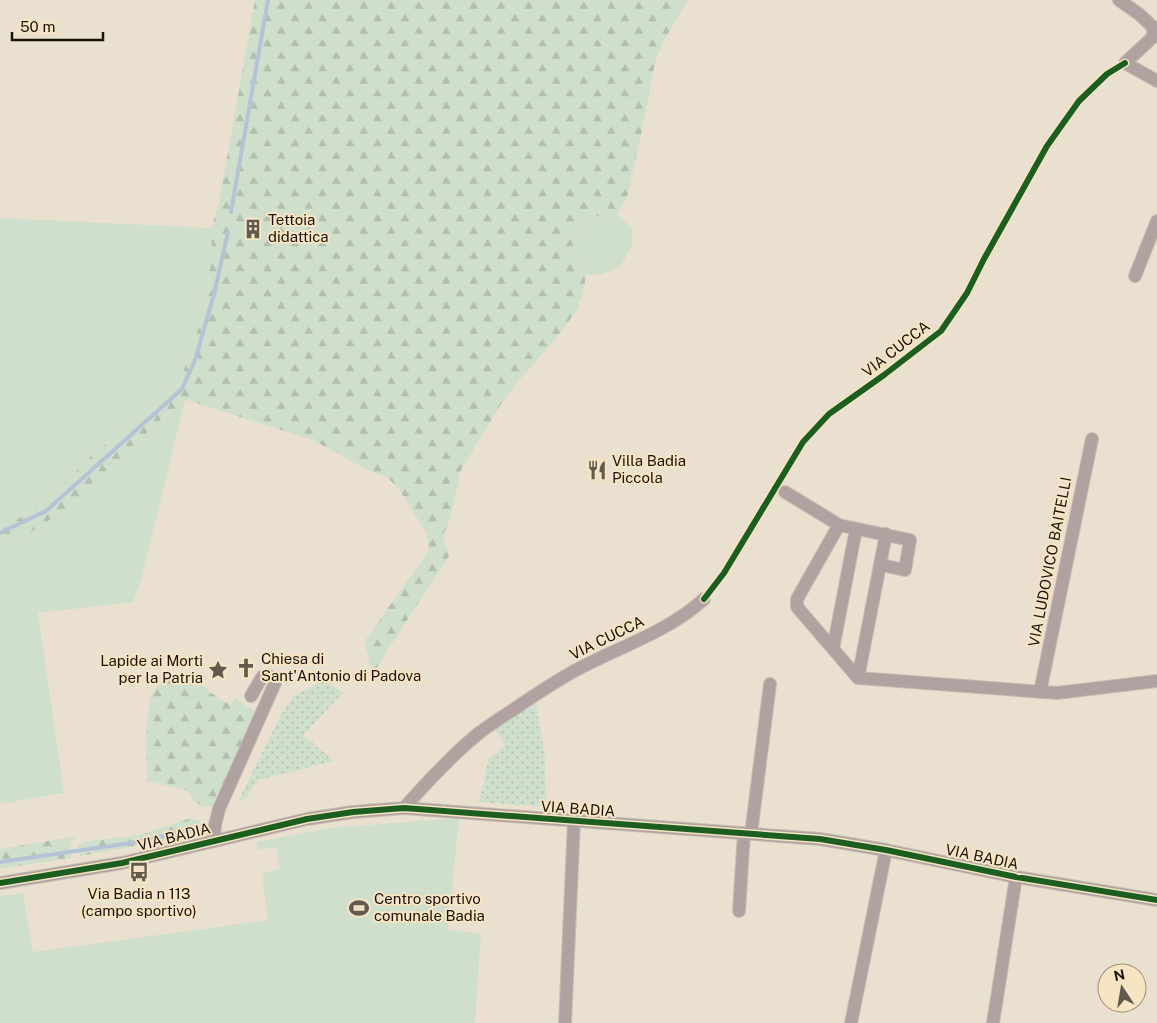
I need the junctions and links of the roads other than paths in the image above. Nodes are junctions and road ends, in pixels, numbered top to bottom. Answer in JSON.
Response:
{"nodes":[{"id":1,"x":1119,"y":0,"type":"edge"},
{"id":2,"x":1155,"y":36,"type":"edge"},
{"id":3,"x":1157,"y":81,"type":"edge"},
{"id":4,"x":1157,"y":221,"type":"edge"},
{"id":5,"x":1135,"y":276,"type":"dead end"},
{"id":6,"x":1092,"y":439,"type":"dead end"},
{"id":7,"x":785,"y":492,"type":"dead end"},
{"id":8,"x":840,"y":525,"type":"junction"},
{"id":9,"x":856,"y":529,"type":"junction"},
{"id":10,"x":886,"y":534,"type":"junction"},
{"id":11,"x":880,"y":565,"type":"junction"},
{"id":12,"x":704,"y":599,"type":"dead end"},
{"id":13,"x":833,"y":649,"type":"junction"},
{"id":14,"x":858,"y":678,"type":"junction"},
{"id":15,"x":1157,"y":681,"type":"edge"},
{"id":16,"x":770,"y":684,"type":"dead end"},
{"id":17,"x":1040,"y":692,"type":"junction"},
{"id":18,"x":251,"y":696,"type":"dead end"},
{"id":19,"x":404,"y":808,"type":"junction"},
{"id":20,"x":574,"y":821,"type":"junction"},
{"id":21,"x":747,"y":833,"type":"junction"},
{"id":22,"x":214,"y":841,"type":"junction"},
{"id":23,"x":886,"y":850,"type":"junction"},
{"id":24,"x":1016,"y":877,"type":"junction"},
{"id":25,"x":0,"y":883,"type":"edge"},
{"id":26,"x":1157,"y":900,"type":"edge"},
{"id":27,"x":739,"y":911,"type":"dead end"},
{"id":28,"x":566,"y":1023,"type":"edge"},
{"id":29,"x":851,"y":1023,"type":"edge"},
{"id":30,"x":993,"y":1023,"type":"edge"}],
"edges":[{"from":1,"to":2,"type":"street"},
{"from":2,"to":3,"type":"street"},
{"from":4,"to":5,"type":"street"},
{"from":6,"to":17,"type":"street","name":"VIA LUDOVICO BAITELLI"},
{"from":7,"to":8,"type":"street"},
{"from":8,"to":9,"type":"street"},
{"from":8,"to":13,"type":"street"},
{"from":9,"to":10,"type":"street"},
{"from":9,"to":13,"type":"street"},
{"from":10,"to":11,"type":"street"},
{"from":10,"to":11,"type":"street"},
{"from":11,"to":14,"type":"street"},
{"from":12,"to":19,"type":"street","name":"VIA CUCCA"},
{"from":13,"to":14,"type":"street"},
{"from":14,"to":17,"type":"street"},
{"from":15,"to":17,"type":"street"},
{"from":16,"to":21,"type":"street"},
{"from":18,"to":22,"type":"street","name":"VIA BADIA"},
{"from":19,"to":20,"type":"street","name":"VIA BADIA"},
{"from":19,"to":22,"type":"street","name":"VIA BADIA"},
{"from":20,"to":21,"type":"street","name":"VIA BADIA"},
{"from":20,"to":28,"type":"street"},
{"from":21,"to":23,"type":"street","name":"VIA BADIA"},
{"from":21,"to":27,"type":"street"},
{"from":22,"to":25,"type":"street","name":"VIA BADIA"},
{"from":23,"to":24,"type":"street","name":"VIA BADIA"},
{"from":23,"to":29,"type":"street"},
{"from":24,"to":26,"type":"street","name":"VIA BADIA"},
{"from":24,"to":30,"type":"street"}]}
